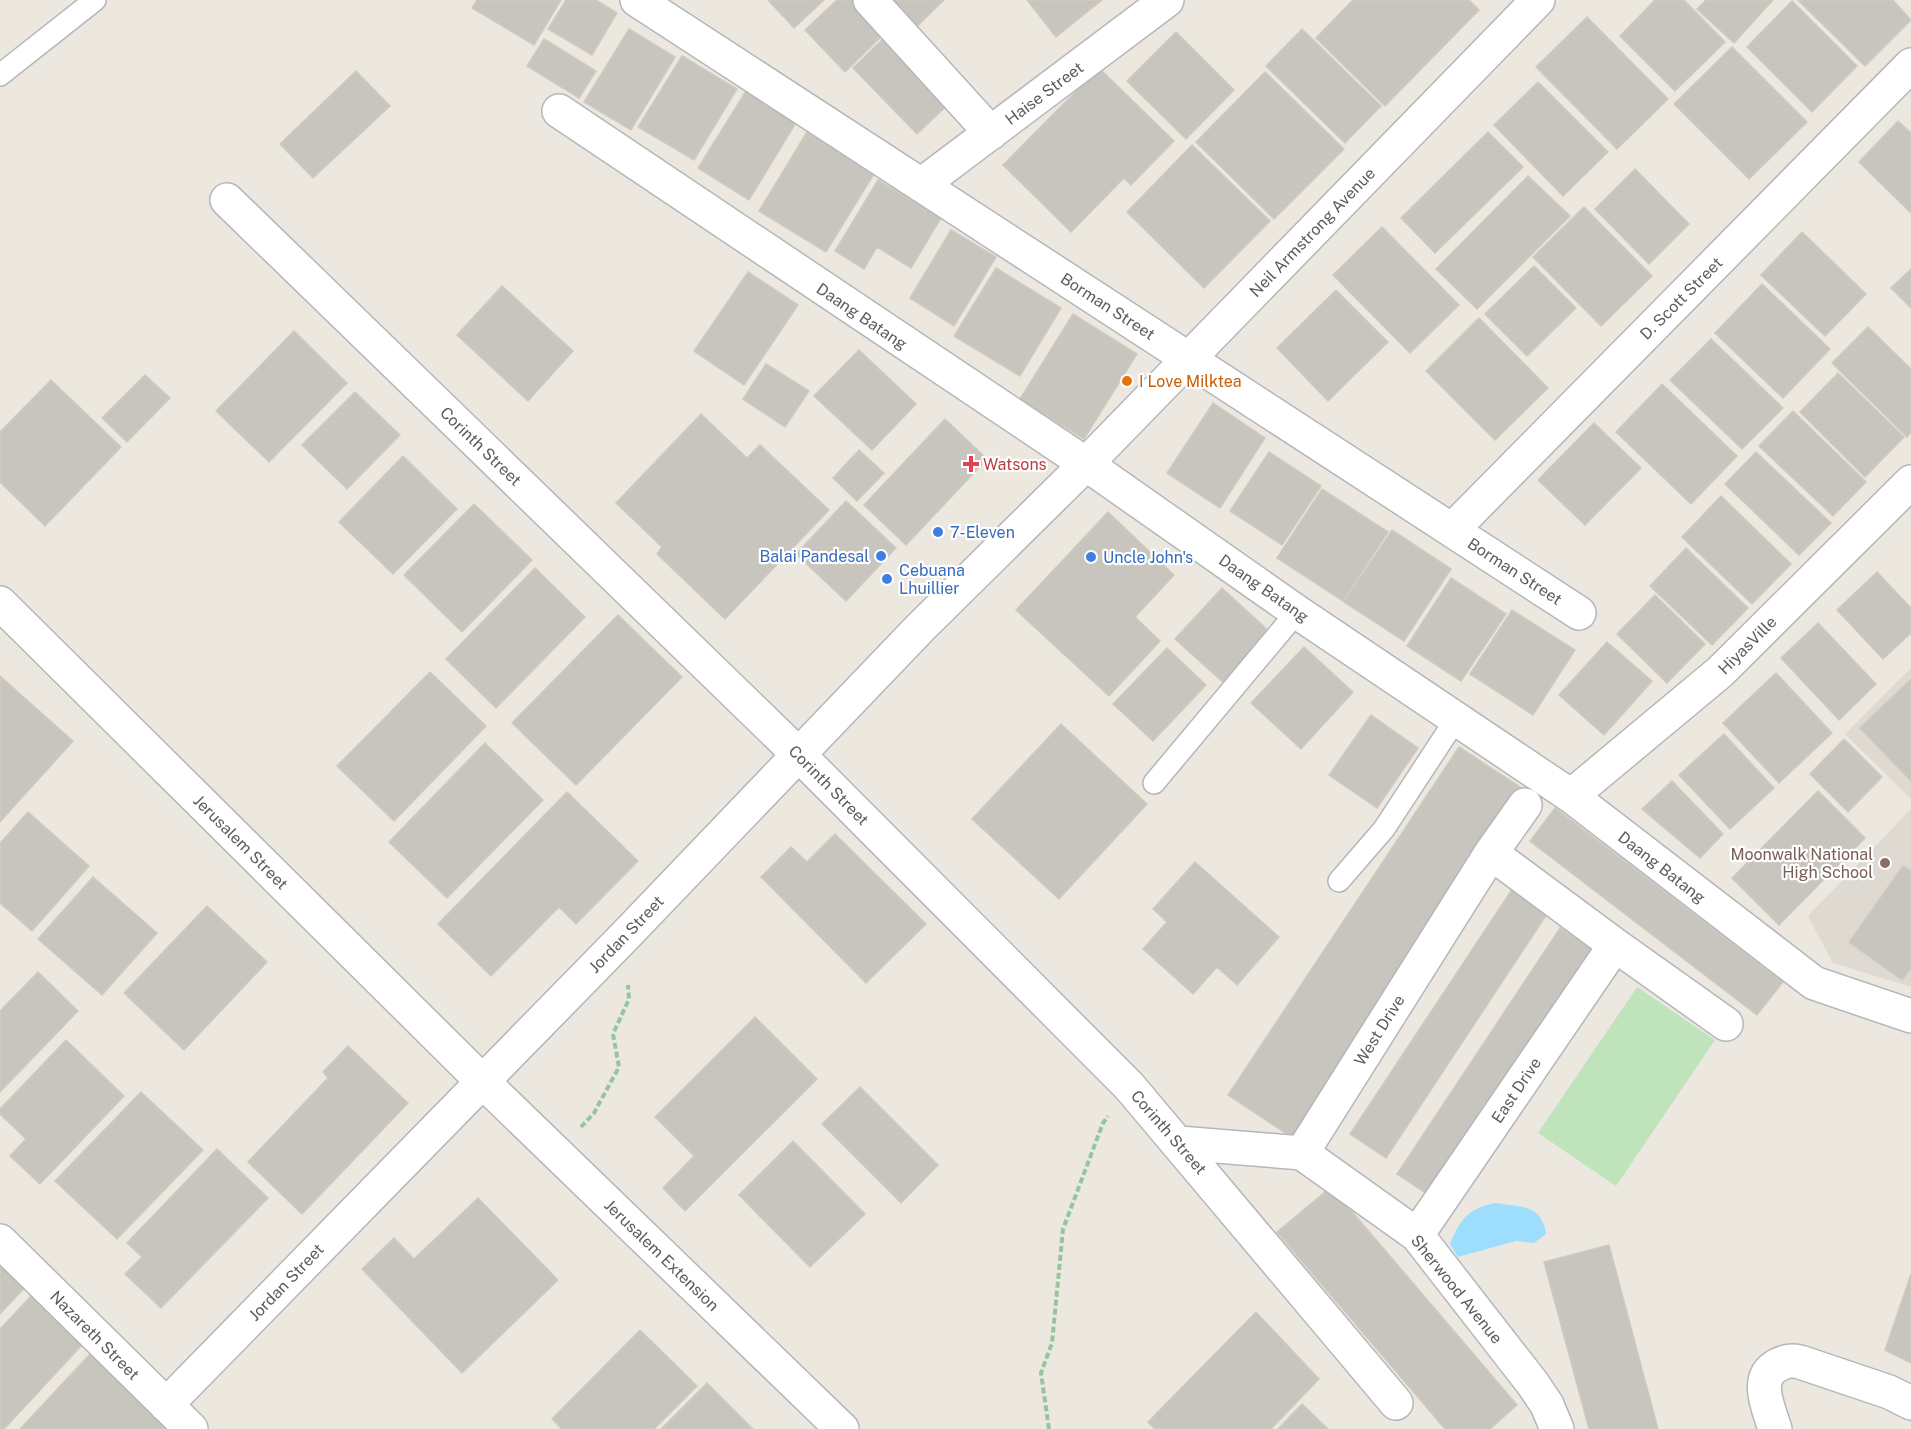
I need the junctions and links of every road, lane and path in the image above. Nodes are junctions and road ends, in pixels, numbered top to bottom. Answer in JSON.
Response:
{"nodes":[{"id":1,"x":95,"y":0,"type":"edge"},
{"id":2,"x":637,"y":0,"type":"edge"},
{"id":3,"x":870,"y":0,"type":"edge"},
{"id":4,"x":1167,"y":0,"type":"edge"},
{"id":5,"x":1538,"y":0,"type":"edge"},
{"id":6,"x":1911,"y":65,"type":"edge"},
{"id":7,"x":0,"y":75,"type":"edge"},
{"id":8,"x":559,"y":111,"type":"dead end"},
{"id":9,"x":991,"y":133,"type":"junction"},
{"id":10,"x":921,"y":185,"type":"junction"},
{"id":11,"x":227,"y":200,"type":"dead end"},
{"id":12,"x":1189,"y":358,"type":"junction"},
{"id":13,"x":1086,"y":464,"type":"junction"},
{"id":14,"x":1911,"y":482,"type":"edge"},
{"id":15,"x":1452,"y":530,"type":"junction"},
{"id":16,"x":0,"y":603,"type":"edge"},
{"id":17,"x":1297,"y":612,"type":"junction"},
{"id":18,"x":1579,"y":613,"type":"dead end"},
{"id":19,"x":1456,"y":719,"type":"junction"},
{"id":20,"x":799,"y":755,"type":"junction"},
{"id":21,"x":1154,"y":783,"type":"dead end"},
{"id":22,"x":1571,"y":796,"type":"junction"},
{"id":23,"x":1525,"y":805,"type":"dead end"},
{"id":24,"x":1491,"y":853,"type":"junction"},
{"id":25,"x":1339,"y":881,"type":"dead end"},
{"id":26,"x":624,"y":937,"type":"junction"},
{"id":27,"x":1615,"y":945,"type":"junction"},
{"id":28,"x":1911,"y":1016,"type":"edge"},
{"id":29,"x":1726,"y":1024,"type":"dead end"},
{"id":30,"x":482,"y":1081,"type":"junction"},
{"id":31,"x":1129,"y":1086,"type":"junction"},
{"id":32,"x":1179,"y":1143,"type":"junction"},
{"id":33,"x":1302,"y":1153,"type":"junction"},
{"id":34,"x":558,"y":1154,"type":"junction"},
{"id":35,"x":1417,"y":1235,"type":"junction"},
{"id":36,"x":0,"y":1241,"type":"edge"},
{"id":37,"x":1396,"y":1403,"type":"dead end"},
{"id":38,"x":1911,"y":1403,"type":"edge"},
{"id":39,"x":166,"y":1405,"type":"junction"},
{"id":40,"x":191,"y":1429,"type":"edge"},
{"id":41,"x":842,"y":1429,"type":"edge"},
{"id":42,"x":1049,"y":1429,"type":"edge"},
{"id":43,"x":1557,"y":1429,"type":"edge"},
{"id":44,"x":1774,"y":1429,"type":"edge"}],
"edges":[{"from":1,"to":7,"type":"lane"},
{"from":2,"to":10,"type":"street","name":"Borman Street"},
{"from":3,"to":9,"type":"street"},
{"from":4,"to":9,"type":"street","name":"Haise Street"},
{"from":5,"to":12,"type":"street","name":"Neil Armstrong Avenue"},
{"from":6,"to":15,"type":"street","name":"D. Scott Street"},
{"from":8,"to":13,"type":"street","name":"Daang Batang"},
{"from":9,"to":10,"type":"street","name":"Haise Street"},
{"from":10,"to":12,"type":"street","name":"Borman Street"},
{"from":11,"to":20,"type":"street","name":"Corinth Street"},
{"from":12,"to":13,"type":"street","name":"Neil Armstrong Avenue"},
{"from":12,"to":15,"type":"street","name":"Borman Street"},
{"from":13,"to":17,"type":"street","name":"Daang Batang"},
{"from":13,"to":20,"type":"street","name":"Jordan Street"},
{"from":14,"to":22,"type":"street","name":"HiyasVille"},
{"from":15,"to":18,"type":"street","name":"Borman Street"},
{"from":16,"to":30,"type":"street","name":"Jerusalem Street"},
{"from":17,"to":19,"type":"street","name":"Daang Batang"},
{"from":17,"to":21,"type":"lane"},
{"from":19,"to":22,"type":"street","name":"Daang Batang"},
{"from":19,"to":25,"type":"lane"},
{"from":20,"to":26,"type":"street","name":"Jordan Street"},
{"from":20,"to":31,"type":"street","name":"Corinth Street"},
{"from":22,"to":28,"type":"street","name":"Daang Batang"},
{"from":23,"to":24,"type":"street","name":"West Drive"},
{"from":24,"to":27,"type":"street"},
{"from":24,"to":33,"type":"street","name":"West Drive"},
{"from":26,"to":30,"type":"street","name":"Jordan Street"},
{"from":26,"to":34,"type":"path"},
{"from":27,"to":29,"type":"street"},
{"from":27,"to":35,"type":"street","name":"East Drive"},
{"from":30,"to":34,"type":"street","name":"Jerusalem Extension"},
{"from":30,"to":39,"type":"street","name":"Jordan Street"},
{"from":31,"to":32,"type":"street","name":"Corinth Street"},
{"from":31,"to":42,"type":"path"},
{"from":32,"to":33,"type":"street"},
{"from":32,"to":37,"type":"street","name":"Corinth Street"},
{"from":33,"to":35,"type":"street","name":"Sherwood Avenue"},
{"from":34,"to":41,"type":"street","name":"Jerusalem Extension"},
{"from":35,"to":43,"type":"street","name":"Sherwood Avenue"},
{"from":36,"to":39,"type":"street","name":"Nazareth Street"},
{"from":38,"to":44,"type":"street"},
{"from":39,"to":40,"type":"street","name":"Nazareth Street"}]}
